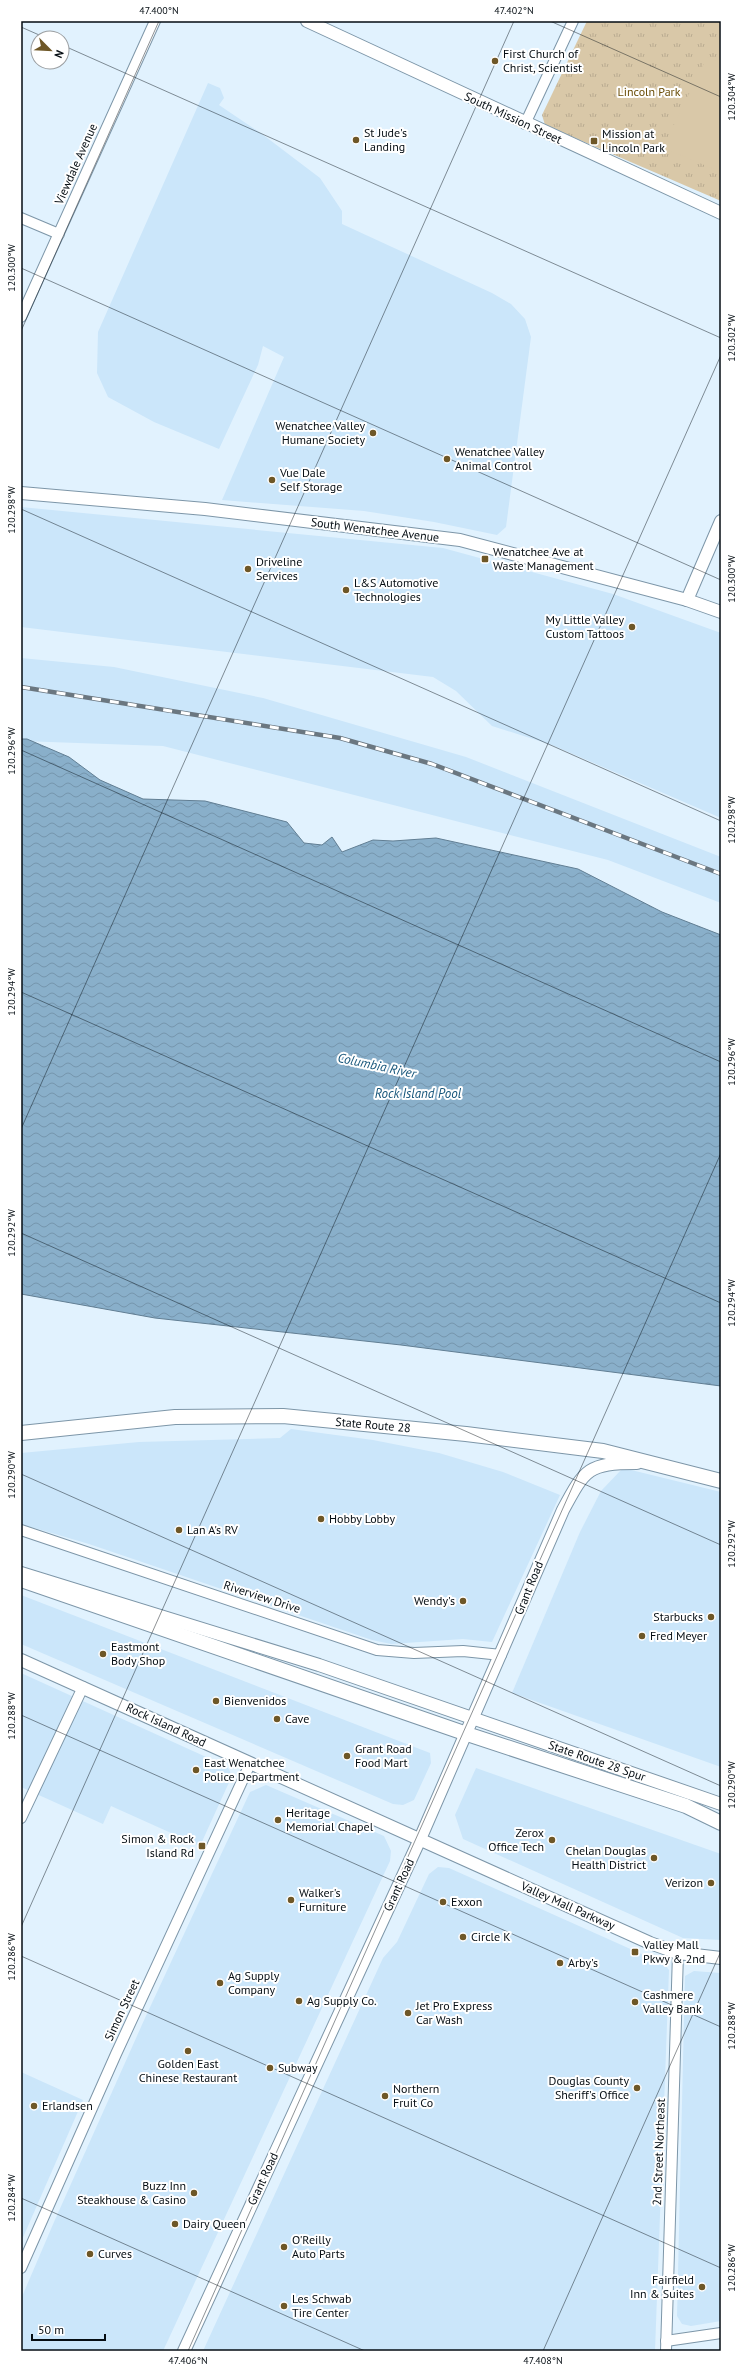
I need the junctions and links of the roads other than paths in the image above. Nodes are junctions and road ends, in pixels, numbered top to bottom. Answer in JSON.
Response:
{"nodes":[{"id":1,"x":155,"y":21,"type":"edge"},
{"id":2,"x":307,"y":21,"type":"edge"},
{"id":3,"x":573,"y":21,"type":"edge"},
{"id":4,"x":525,"y":124,"type":"junction"},
{"id":5,"x":721,"y":213,"type":"edge"},
{"id":6,"x":21,"y":218,"type":"edge"},
{"id":7,"x":59,"y":234,"type":"junction"},
{"id":8,"x":21,"y":317,"type":"edge"},
{"id":9,"x":21,"y":493,"type":"edge"},
{"id":10,"x":721,"y":521,"type":"edge"},
{"id":11,"x":687,"y":600,"type":"junction"},
{"id":12,"x":721,"y":612,"type":"edge"},
{"id":13,"x":21,"y":1433,"type":"edge"},
{"id":14,"x":644,"y":1463,"type":"junction"},
{"id":15,"x":721,"y":1481,"type":"edge"},
{"id":16,"x":21,"y":1530,"type":"edge"},
{"id":17,"x":21,"y":1572,"type":"edge"},
{"id":18,"x":21,"y":1580,"type":"edge"},
{"id":19,"x":501,"y":1655,"type":"junction"},
{"id":20,"x":21,"y":1660,"type":"edge"},
{"id":21,"x":82,"y":1687,"type":"junction"},
{"id":22,"x":473,"y":1718,"type":"junction"},
{"id":23,"x":467,"y":1734,"type":"junction"},
{"id":24,"x":250,"y":1764,"type":"junction"},
{"id":25,"x":721,"y":1804,"type":"edge"},
{"id":26,"x":686,"y":1806,"type":"junction"},
{"id":27,"x":721,"y":1817,"type":"edge"},
{"id":28,"x":21,"y":1818,"type":"edge"},
{"id":29,"x":721,"y":1823,"type":"edge"},
{"id":30,"x":420,"y":1839,"type":"junction"},
{"id":31,"x":678,"y":1953,"type":"junction"},
{"id":32,"x":721,"y":1958,"type":"edge"},
{"id":33,"x":21,"y":2268,"type":"edge"},
{"id":34,"x":721,"y":2333,"type":"edge"},
{"id":35,"x":666,"y":2346,"type":"edge"},
{"id":36,"x":184,"y":2351,"type":"edge"}],
"edges":[{"from":1,"to":7,"type":"street","name":"Viewdale Avenue"},
{"from":2,"to":4,"type":"main road","name":"South Mission Street"},
{"from":3,"to":4,"type":"street"},
{"from":4,"to":5,"type":"main road","name":"South Mission Street"},
{"from":6,"to":7,"type":"street"},
{"from":7,"to":8,"type":"street","name":"Viewdale Avenue"},
{"from":9,"to":11,"type":"main road","name":"South Wenatchee Avenue"},
{"from":10,"to":11,"type":"main road"},
{"from":11,"to":12,"type":"main road","name":"South Wenatchee Avenue"},
{"from":13,"to":14,"type":"highway","name":"State Route 28"},
{"from":14,"to":15,"type":"highway","name":"State Route 28"},
{"from":14,"to":19,"type":"main road","name":"Grant Road"},
{"from":16,"to":19,"type":"street","name":"Riverview Drive"},
{"from":17,"to":22,"type":"main road","name":"State Route 28 Spur"},
{"from":18,"to":23,"type":"highway"},
{"from":19,"to":22,"type":"main road","name":"Grant Road"},
{"from":20,"to":21,"type":"main road","name":"Rock Island Road"},
{"from":21,"to":24,"type":"main road","name":"Rock Island Road"},
{"from":21,"to":28,"type":"street"},
{"from":22,"to":23,"type":"main road","name":"Grant Road"},
{"from":22,"to":25,"type":"main road","name":"State Route 28 Spur"},
{"from":23,"to":26,"type":"highway"},
{"from":23,"to":30,"type":"main road","name":"Grant Road"},
{"from":24,"to":30,"type":"main road","name":"Rock Island Road"},
{"from":24,"to":33,"type":"street","name":"Simon Street"},
{"from":26,"to":27,"type":"main road"},
{"from":26,"to":29,"type":"highway"},
{"from":30,"to":31,"type":"main road","name":"Valley Mall Parkway"},
{"from":30,"to":36,"type":"main road","name":"Grant Road"},
{"from":31,"to":32,"type":"main road","name":"Valley Mall Parkway"},
{"from":31,"to":35,"type":"street","name":"2nd Street Northeast"},
{"from":34,"to":35,"type":"street"}]}
